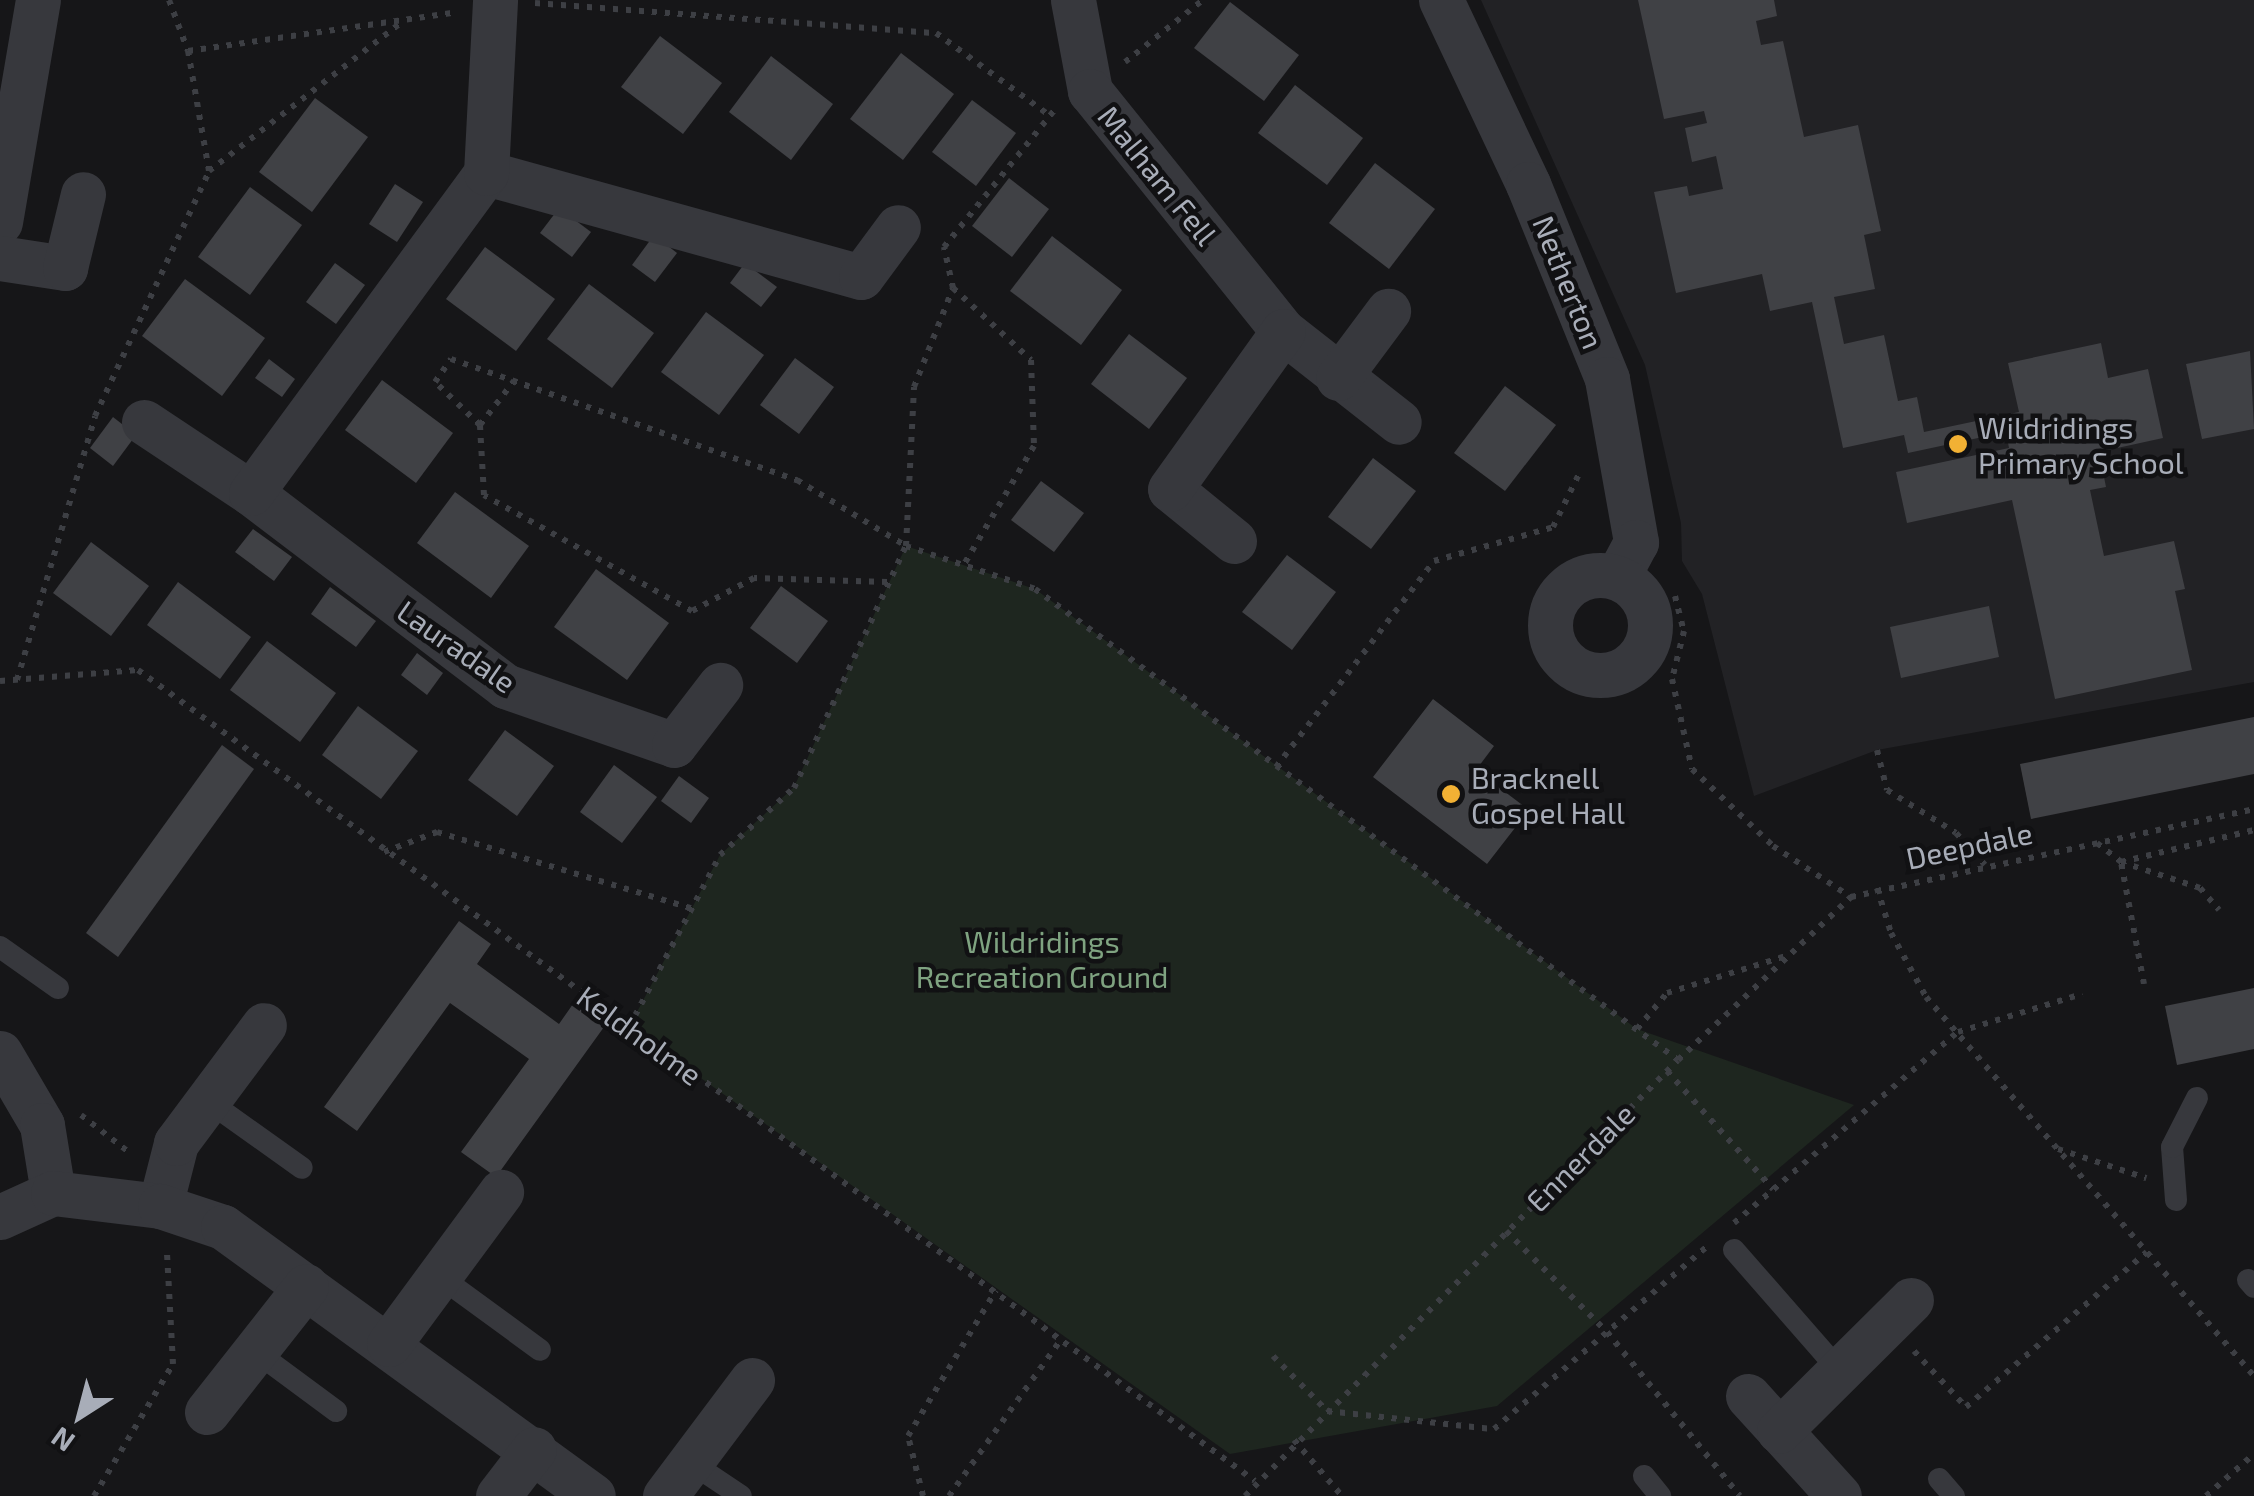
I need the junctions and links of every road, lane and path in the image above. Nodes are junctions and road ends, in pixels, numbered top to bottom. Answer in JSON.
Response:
{"nodes":[{"id":1,"x":38,"y":0,"type":"edge"},
{"id":2,"x":169,"y":0,"type":"edge"},
{"id":3,"x":1073,"y":0,"type":"edge"},
{"id":4,"x":1440,"y":0,"type":"edge"},
{"id":5,"x":495,"y":3,"type":"edge"},
{"id":6,"x":403,"y":21,"type":"junction"},
{"id":7,"x":188,"y":52,"type":"junction"},
{"id":8,"x":210,"y":171,"type":"junction"},
{"id":9,"x":486,"y":172,"type":"junction"},
{"id":10,"x":82,"y":194,"type":"dead end"},
{"id":11,"x":0,"y":222,"type":"edge"},
{"id":12,"x":898,"y":228,"type":"dead end"},
{"id":13,"x":0,"y":258,"type":"edge"},
{"id":14,"x":953,"y":288,"type":"junction"},
{"id":15,"x":1388,"y":312,"type":"dead end"},
{"id":16,"x":1283,"y":331,"type":"junction"},
{"id":17,"x":1338,"y":378,"type":"junction"},
{"id":18,"x":514,"y":381,"type":"junction"},
{"id":19,"x":144,"y":422,"type":"dead end"},
{"id":20,"x":1399,"y":422,"type":"dead end"},
{"id":21,"x":480,"y":426,"type":"junction"},
{"id":22,"x":1588,"y":458,"type":"dead end"},
{"id":23,"x":251,"y":494,"type":"junction"},
{"id":24,"x":1234,"y":542,"type":"dead end"},
{"id":25,"x":906,"y":546,"type":"junction"},
{"id":26,"x":963,"y":566,"type":"junction"},
{"id":27,"x":1616,"y":577,"type":"dead end"},
{"id":28,"x":887,"y":582,"type":"junction"},
{"id":29,"x":1675,"y":596,"type":"dead end"},
{"id":30,"x":17,"y":680,"type":"junction"},
{"id":31,"x":0,"y":681,"type":"edge"},
{"id":32,"x":720,"y":685,"type":"dead end"},
{"id":33,"x":1877,"y":750,"type":"dead end"},
{"id":34,"x":1276,"y":767,"type":"junction"},
{"id":35,"x":2254,"y":809,"type":"edge"},
{"id":36,"x":2254,"y":830,"type":"edge"},
{"id":37,"x":2096,"y":842,"type":"junction"},
{"id":38,"x":384,"y":852,"type":"junction"},
{"id":39,"x":2122,"y":862,"type":"junction"},
{"id":40,"x":1984,"y":865,"type":"junction"},
{"id":41,"x":1877,"y":888,"type":"junction"},
{"id":42,"x":1851,"y":898,"type":"junction"},
{"id":43,"x":691,"y":908,"type":"junction"},
{"id":44,"x":2219,"y":910,"type":"dead end"},
{"id":45,"x":0,"y":946,"type":"edge"},
{"id":46,"x":1792,"y":954,"type":"junction"},
{"id":47,"x":2144,"y":984,"type":"dead end"},
{"id":48,"x":58,"y":988,"type":"dead end"},
{"id":49,"x":2082,"y":994,"type":"dead end"},
{"id":50,"x":264,"y":1025,"type":"dead end"},
{"id":51,"x":629,"y":1028,"type":"junction"},
{"id":52,"x":1637,"y":1029,"type":"junction"},
{"id":53,"x":1958,"y":1032,"type":"junction"},
{"id":54,"x":0,"y":1053,"type":"edge"},
{"id":55,"x":1678,"y":1060,"type":"junction"},
{"id":56,"x":1667,"y":1071,"type":"junction"},
{"id":57,"x":2197,"y":1098,"type":"dead end"},
{"id":58,"x":208,"y":1101,"type":"junction"},
{"id":59,"x":65,"y":1102,"type":"dead end"},
{"id":60,"x":2057,"y":1149,"type":"junction"},
{"id":61,"x":302,"y":1168,"type":"dead end"},
{"id":62,"x":2158,"y":1182,"type":"dead end"},
{"id":63,"x":1773,"y":1189,"type":"junction"},
{"id":64,"x":500,"y":1192,"type":"dead end"},
{"id":65,"x":53,"y":1194,"type":"junction"},
{"id":66,"x":2176,"y":1200,"type":"dead end"},
{"id":67,"x":158,"y":1206,"type":"junction"},
{"id":68,"x":0,"y":1218,"type":"edge"},
{"id":69,"x":1506,"y":1231,"type":"junction"},
{"id":70,"x":1725,"y":1240,"type":"junction"},
{"id":71,"x":2146,"y":1252,"type":"junction"},
{"id":72,"x":439,"y":1276,"type":"junction"},
{"id":73,"x":306,"y":1286,"type":"junction"},
{"id":74,"x":996,"y":1290,"type":"junction"},
{"id":75,"x":1900,"y":1312,"type":"joint"},
{"id":76,"x":1607,"y":1332,"type":"junction"},
{"id":77,"x":1062,"y":1338,"type":"junction"},
{"id":78,"x":389,"y":1344,"type":"junction"},
{"id":79,"x":540,"y":1350,"type":"dead end"},
{"id":80,"x":254,"y":1351,"type":"junction"},
{"id":81,"x":1273,"y":1356,"type":"dead end"},
{"id":82,"x":1840,"y":1371,"type":"junction"},
{"id":83,"x":2254,"y":1376,"type":"edge"},
{"id":84,"x":752,"y":1380,"type":"dead end"},
{"id":85,"x":1748,"y":1396,"type":"dead end"},
{"id":86,"x":336,"y":1411,"type":"dead end"},
{"id":87,"x":1326,"y":1411,"type":"junction"},
{"id":88,"x":206,"y":1412,"type":"dead end"},
{"id":89,"x":1779,"y":1431,"type":"junction"},
{"id":90,"x":1294,"y":1440,"type":"junction"},
{"id":91,"x":534,"y":1450,"type":"junction"},
{"id":92,"x":2254,"y":1454,"type":"edge"},
{"id":93,"x":1644,"y":1476,"type":"dead end"},
{"id":94,"x":677,"y":1479,"type":"edge"},
{"id":95,"x":1256,"y":1481,"type":"junction"},
{"id":96,"x":94,"y":1496,"type":"edge"},
{"id":97,"x":498,"y":1496,"type":"edge"},
{"id":98,"x":593,"y":1496,"type":"edge"},
{"id":99,"x":741,"y":1496,"type":"edge"},
{"id":100,"x":923,"y":1496,"type":"edge"},
{"id":101,"x":949,"y":1496,"type":"edge"},
{"id":102,"x":1245,"y":1496,"type":"edge"},
{"id":103,"x":1342,"y":1496,"type":"edge"},
{"id":104,"x":1660,"y":1496,"type":"edge"},
{"id":105,"x":1740,"y":1496,"type":"edge"},
{"id":106,"x":1838,"y":1496,"type":"edge"},
{"id":107,"x":2206,"y":1496,"type":"edge"}],
"edges":[{"from":1,"to":11,"type":"street"},
{"from":2,"to":7,"type":"path"},
{"from":3,"to":16,"type":"street","name":"Malham Fell"},
{"from":4,"to":27,"type":"street","name":"Netherton"},
{"from":5,"to":6,"type":"path"},
{"from":5,"to":9,"type":"street"},
{"from":5,"to":14,"type":"path"},
{"from":6,"to":7,"type":"path"},
{"from":6,"to":8,"type":"path"},
{"from":7,"to":8,"type":"path"},
{"from":8,"to":30,"type":"path"},
{"from":9,"to":12,"type":"street"},
{"from":9,"to":23,"type":"street"},
{"from":10,"to":13,"type":"street"},
{"from":14,"to":25,"type":"path"},
{"from":14,"to":26,"type":"path"},
{"from":15,"to":17,"type":"street"},
{"from":16,"to":17,"type":"street","name":"Malham Fell"},
{"from":16,"to":24,"type":"street"},
{"from":17,"to":20,"type":"street","name":"Malham Fell"},
{"from":18,"to":21,"type":"path"},
{"from":18,"to":21,"type":"path"},
{"from":18,"to":25,"type":"path"},
{"from":19,"to":23,"type":"street","name":"Lauradale"},
{"from":21,"to":28,"type":"path"},
{"from":22,"to":34,"type":"path"},
{"from":23,"to":32,"type":"street","name":"Lauradale"},
{"from":25,"to":26,"type":"path"},
{"from":25,"to":28,"type":"path"},
{"from":26,"to":34,"type":"path"},
{"from":28,"to":43,"type":"path"},
{"from":29,"to":42,"type":"path"},
{"from":30,"to":31,"type":"path","name":"Keldholme"},
{"from":30,"to":38,"type":"path","name":"Keldholme"},
{"from":33,"to":40,"type":"path"},
{"from":34,"to":52,"type":"path"},
{"from":35,"to":37,"type":"path","name":"Deepdale"},
{"from":36,"to":39,"type":"path"},
{"from":37,"to":39,"type":"path"},
{"from":37,"to":40,"type":"path","name":"Deepdale"},
{"from":38,"to":43,"type":"path"},
{"from":38,"to":51,"type":"path","name":"Keldholme"},
{"from":39,"to":44,"type":"path"},
{"from":39,"to":47,"type":"path"},
{"from":40,"to":41,"type":"path","name":"Deepdale"},
{"from":41,"to":42,"type":"path","name":"Ennerdale"},
{"from":41,"to":53,"type":"path","name":"Deepdale"},
{"from":42,"to":46,"type":"path","name":"Ennerdale"},
{"from":43,"to":51,"type":"path"},
{"from":45,"to":48,"type":"lane"},
{"from":46,"to":52,"type":"path"},
{"from":46,"to":55,"type":"path","name":"Ennerdale"},
{"from":49,"to":53,"type":"path"},
{"from":50,"to":58,"type":"street"},
{"from":51,"to":74,"type":"path","name":"Keldholme"},
{"from":52,"to":55,"type":"path"},
{"from":53,"to":60,"type":"path","name":"Deepdale"},
{"from":53,"to":63,"type":"path"},
{"from":54,"to":65,"type":"street"},
{"from":55,"to":56,"type":"path","name":"Ennerdale"},
{"from":56,"to":63,"type":"path"},
{"from":56,"to":69,"type":"path","name":"Ennerdale"},
{"from":57,"to":66,"type":"lane"},
{"from":58,"to":61,"type":"lane"},
{"from":58,"to":67,"type":"street"},
{"from":59,"to":67,"type":"path"},
{"from":60,"to":62,"type":"path"},
{"from":60,"to":71,"type":"path","name":"Deepdale"},
{"from":63,"to":70,"type":"path"},
{"from":64,"to":72,"type":"street"},
{"from":65,"to":67,"type":"street"},
{"from":65,"to":68,"type":"street"},
{"from":67,"to":73,"type":"street"},
{"from":67,"to":96,"type":"path"},
{"from":69,"to":76,"type":"path"},
{"from":69,"to":87,"type":"path","name":"Ennerdale"},
{"from":70,"to":76,"type":"path"},
{"from":70,"to":82,"type":"lane"},
{"from":71,"to":75,"type":"path"},
{"from":71,"to":83,"type":"path","name":"Deepdale"},
{"from":72,"to":78,"type":"street"},
{"from":72,"to":79,"type":"lane"},
{"from":73,"to":78,"type":"street"},
{"from":73,"to":80,"type":"street"},
{"from":74,"to":77,"type":"path","name":"Keldholme"},
{"from":74,"to":100,"type":"path"},
{"from":75,"to":82,"type":"street"},
{"from":76,"to":87,"type":"path"},
{"from":76,"to":105,"type":"path"},
{"from":77,"to":95,"type":"path","name":"Keldholme"},
{"from":77,"to":101,"type":"path"},
{"from":78,"to":91,"type":"street"},
{"from":80,"to":86,"type":"lane"},
{"from":80,"to":88,"type":"street"},
{"from":81,"to":87,"type":"path"},
{"from":82,"to":89,"type":"street"},
{"from":84,"to":94,"type":"street"},
{"from":85,"to":89,"type":"street"},
{"from":87,"to":90,"type":"path","name":"Ennerdale"},
{"from":89,"to":106,"type":"street"},
{"from":90,"to":95,"type":"path","name":"Ennerdale"},
{"from":90,"to":103,"type":"path"},
{"from":91,"to":97,"type":"street"},
{"from":91,"to":98,"type":"street"},
{"from":92,"to":107,"type":"path"},
{"from":93,"to":104,"type":"lane"},
{"from":94,"to":99,"type":"lane"},
{"from":95,"to":102,"type":"path","name":"Ennerdale"}]}
